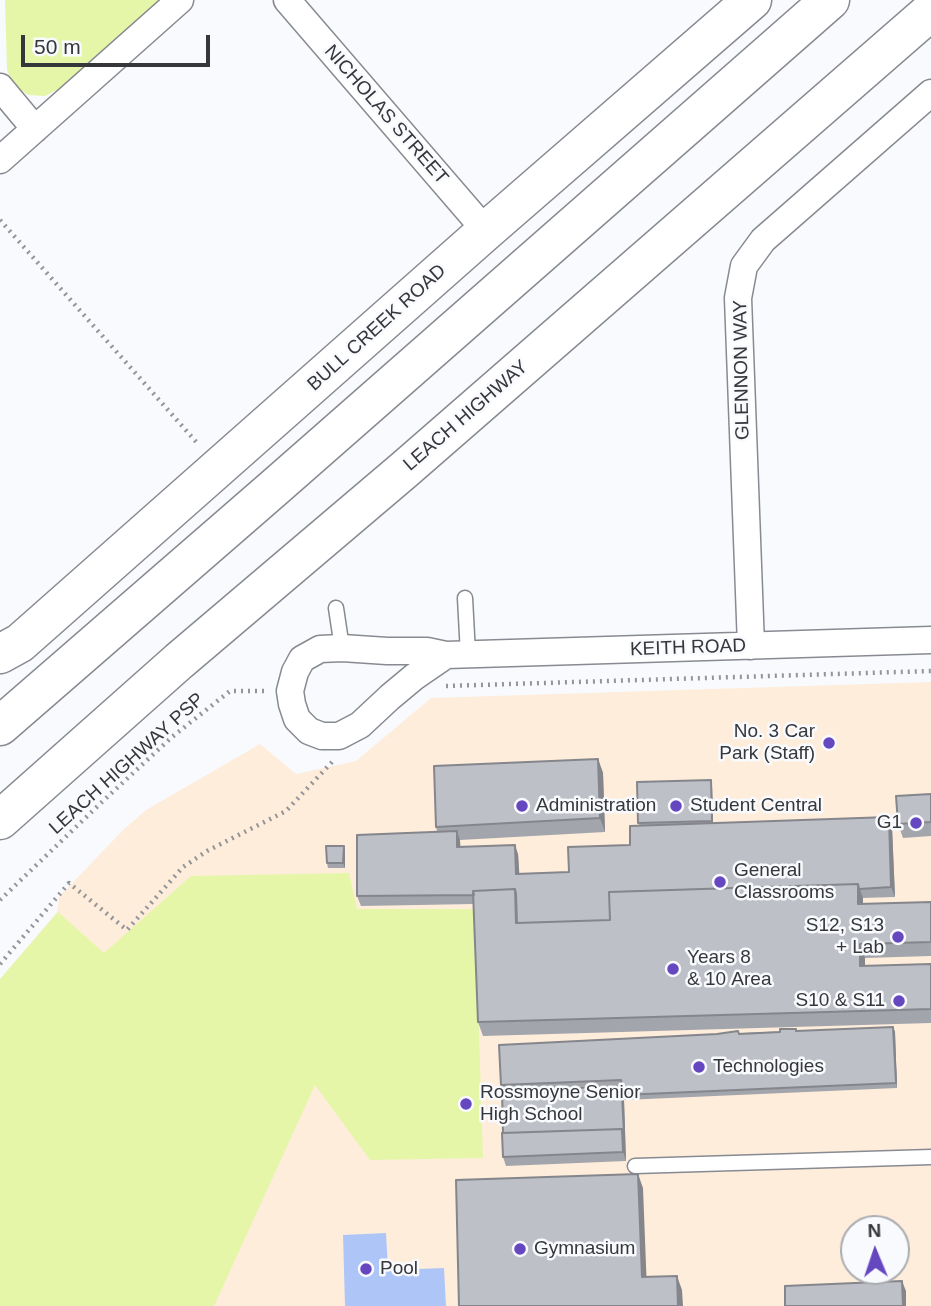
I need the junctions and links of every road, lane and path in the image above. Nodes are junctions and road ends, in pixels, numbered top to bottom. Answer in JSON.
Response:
{"nodes":[{"id":1,"x":180,"y":0,"type":"edge"},
{"id":2,"x":286,"y":0,"type":"edge"},
{"id":3,"x":752,"y":0,"type":"edge"},
{"id":4,"x":830,"y":0,"type":"edge"},
{"id":5,"x":931,"y":11,"type":"edge"},
{"id":6,"x":0,"y":87,"type":"edge"},
{"id":7,"x":931,"y":93,"type":"edge"},
{"id":8,"x":35,"y":129,"type":"junction"},
{"id":9,"x":0,"y":160,"type":"edge"},
{"id":10,"x":0,"y":220,"type":"edge"},
{"id":11,"x":486,"y":231,"type":"junction"},
{"id":12,"x":219,"y":468,"type":"junction"},
{"id":13,"x":465,"y":598,"type":"dead end"},
{"id":14,"x":336,"y":608,"type":"dead end"},
{"id":15,"x":931,"y":640,"type":"edge"},
{"id":16,"x":751,"y":646,"type":"junction"},
{"id":17,"x":342,"y":648,"type":"junction"},
{"id":18,"x":0,"y":654,"type":"edge"},
{"id":19,"x":449,"y":658,"type":"junction"},
{"id":20,"x":931,"y":671,"type":"edge"},
{"id":21,"x":290,"y":691,"type":"junction"},
{"id":22,"x":0,"y":726,"type":"edge"},
{"id":23,"x":337,"y":756,"type":"dead end"},
{"id":24,"x":0,"y":820,"type":"edge"},
{"id":25,"x":0,"y":901,"type":"edge"},
{"id":26,"x":0,"y":964,"type":"edge"},
{"id":27,"x":931,"y":1157,"type":"edge"},
{"id":28,"x":635,"y":1166,"type":"dead end"}],
"edges":[{"from":1,"to":8,"type":"street"},
{"from":2,"to":11,"type":"street","name":"NICHOLAS STREET"},
{"from":3,"to":11,"type":"main road","name":"BULL CREEK ROAD"},
{"from":4,"to":22,"type":"main road"},
{"from":5,"to":24,"type":"main road","name":"LEACH HIGHWAY"},
{"from":6,"to":8,"type":"street"},
{"from":7,"to":16,"type":"street","name":"GLENNON WAY"},
{"from":8,"to":9,"type":"street"},
{"from":10,"to":12,"type":"path"},
{"from":11,"to":12,"type":"main road","name":"BULL CREEK ROAD"},
{"from":12,"to":18,"type":"main road","name":"BULL CREEK ROAD"},
{"from":13,"to":19,"type":"lane"},
{"from":14,"to":17,"type":"lane"},
{"from":15,"to":16,"type":"street","name":"KEITH ROAD"},
{"from":16,"to":19,"type":"street","name":"KEITH ROAD"},
{"from":17,"to":19,"type":"street","name":"KEITH ROAD"},
{"from":17,"to":21,"type":"street","name":"KEITH ROAD"},
{"from":19,"to":20,"type":"path"},
{"from":19,"to":21,"type":"street"},
{"from":21,"to":25,"type":"path","name":"LEACH HIGHWAY PSP"},
{"from":23,"to":26,"type":"path"},
{"from":27,"to":28,"type":"lane"}]}
